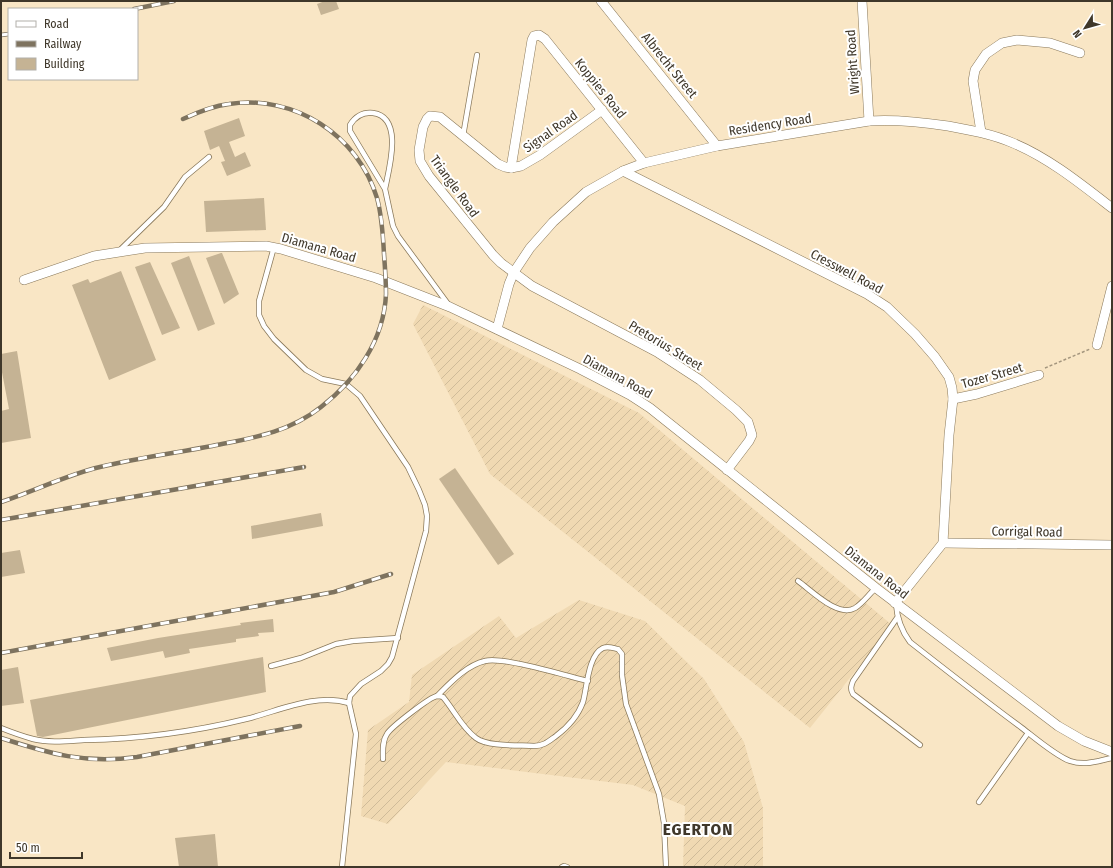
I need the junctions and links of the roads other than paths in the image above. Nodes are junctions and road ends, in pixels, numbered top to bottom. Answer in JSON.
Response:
{"nodes":[{"id":1,"x":601,"y":1,"type":"edge"},
{"id":2,"x":862,"y":1,"type":"edge"},
{"id":3,"x":1080,"y":53,"type":"dead end"},
{"id":4,"x":477,"y":55,"type":"dead end"},
{"id":5,"x":602,"y":110,"type":"junction"},
{"id":6,"x":869,"y":121,"type":"junction"},
{"id":7,"x":981,"y":132,"type":"junction"},
{"id":8,"x":463,"y":136,"type":"junction"},
{"id":9,"x":717,"y":146,"type":"junction"},
{"id":10,"x":209,"y":157,"type":"dead end"},
{"id":11,"x":644,"y":163,"type":"junction"},
{"id":12,"x":511,"y":168,"type":"junction"},
{"id":13,"x":623,"y":171,"type":"junction"},
{"id":14,"x":386,"y":189,"type":"junction"},
{"id":15,"x":1112,"y":208,"type":"edge"},
{"id":16,"x":274,"y":247,"type":"junction"},
{"id":17,"x":119,"y":252,"type":"junction"},
{"id":18,"x":514,"y":272,"type":"junction"},
{"id":19,"x":24,"y":280,"type":"dead end"},
{"id":20,"x":1112,"y":286,"type":"edge"},
{"id":21,"x":450,"y":307,"type":"junction"},
{"id":22,"x":497,"y":329,"type":"junction"},
{"id":23,"x":1097,"y":345,"type":"road end"},
{"id":24,"x":1039,"y":375,"type":"road end"},
{"id":25,"x":953,"y":399,"type":"junction"},
{"id":26,"x":726,"y":470,"type":"junction"},
{"id":27,"x":942,"y":543,"type":"junction"},
{"id":28,"x":1112,"y":545,"type":"edge"},
{"id":29,"x":798,"y":581,"type":"dead end"},
{"id":30,"x":876,"y":588,"type":"junction"},
{"id":31,"x":896,"y":603,"type":"junction"},
{"id":32,"x":897,"y":618,"type":"junction"},
{"id":33,"x":398,"y":638,"type":"junction"},
{"id":34,"x":271,"y":666,"type":"dead end"},
{"id":35,"x":588,"y":681,"type":"junction"},
{"id":36,"x":438,"y":696,"type":"junction"},
{"id":37,"x":349,"y":703,"type":"junction"},
{"id":38,"x":1,"y":728,"type":"edge"},
{"id":39,"x":1028,"y":733,"type":"junction"},
{"id":40,"x":920,"y":745,"type":"dead end"},
{"id":41,"x":1112,"y":752,"type":"edge"},
{"id":42,"x":1112,"y":758,"type":"edge"},
{"id":43,"x":383,"y":759,"type":"dead end"},
{"id":44,"x":979,"y":802,"type":"dead end"},
{"id":45,"x":342,"y":867,"type":"edge"},
{"id":46,"x":562,"y":867,"type":"edge"},
{"id":47,"x":567,"y":867,"type":"edge"},
{"id":48,"x":666,"y":867,"type":"edge"}],
"edges":[{"from":1,"to":9,"type":"street","name":"Albrecht Street"},
{"from":2,"to":6,"type":"street","name":"Wright Road"},
{"from":3,"to":7,"type":"street"},
{"from":4,"to":8,"type":"lane"},
{"from":5,"to":11,"type":"street","name":"Koppies Road"},
{"from":5,"to":12,"type":"street","name":"Signal Road"},
{"from":5,"to":12,"type":"street","name":"Koppies Road"},
{"from":6,"to":7,"type":"street","name":"Residency Road"},
{"from":6,"to":9,"type":"street","name":"Residency Road"},
{"from":7,"to":15,"type":"street","name":"Residency Road"},
{"from":8,"to":12,"type":"street","name":"Triangle Road"},
{"from":8,"to":18,"type":"street","name":"Triangle Road"},
{"from":9,"to":11,"type":"street","name":"Residency Road"},
{"from":10,"to":17,"type":"lane"},
{"from":11,"to":13,"type":"street","name":"Residency Road"},
{"from":13,"to":18,"type":"street","name":"Residency Road"},
{"from":13,"to":25,"type":"street","name":"Cresswell Road"},
{"from":14,"to":14,"type":"lane"},
{"from":14,"to":21,"type":"lane"},
{"from":16,"to":17,"type":"street","name":"Diamana Road"},
{"from":16,"to":21,"type":"street","name":"Diamana Road"},
{"from":16,"to":33,"type":"lane"},
{"from":17,"to":19,"type":"street","name":"Diamana Road"},
{"from":18,"to":22,"type":"street","name":"Residency Road"},
{"from":18,"to":26,"type":"street","name":"Pretorius Street"},
{"from":20,"to":23,"type":"street"},
{"from":21,"to":22,"type":"street","name":"Diamana Road"},
{"from":22,"to":26,"type":"street","name":"Diamana Road"},
{"from":24,"to":25,"type":"street","name":"Tozer Street"},
{"from":25,"to":27,"type":"street","name":"Cresswell Road"},
{"from":26,"to":30,"type":"street","name":"Diamana Road"},
{"from":27,"to":28,"type":"street","name":"Corrigal Road"},
{"from":27,"to":31,"type":"street"},
{"from":29,"to":30,"type":"lane"},
{"from":30,"to":31,"type":"street","name":"Diamana Road"},
{"from":31,"to":32,"type":"lane"},
{"from":31,"to":41,"type":"street","name":"Diamana Road"},
{"from":32,"to":39,"type":"lane"},
{"from":32,"to":40,"type":"lane"},
{"from":33,"to":34,"type":"lane"},
{"from":33,"to":37,"type":"lane"},
{"from":35,"to":36,"type":"lane"},
{"from":35,"to":36,"type":"lane"},
{"from":35,"to":48,"type":"lane"},
{"from":36,"to":43,"type":"lane"},
{"from":37,"to":38,"type":"lane"},
{"from":37,"to":45,"type":"lane"},
{"from":39,"to":42,"type":"lane"},
{"from":39,"to":44,"type":"lane"},
{"from":46,"to":47,"type":"lane"}]}
